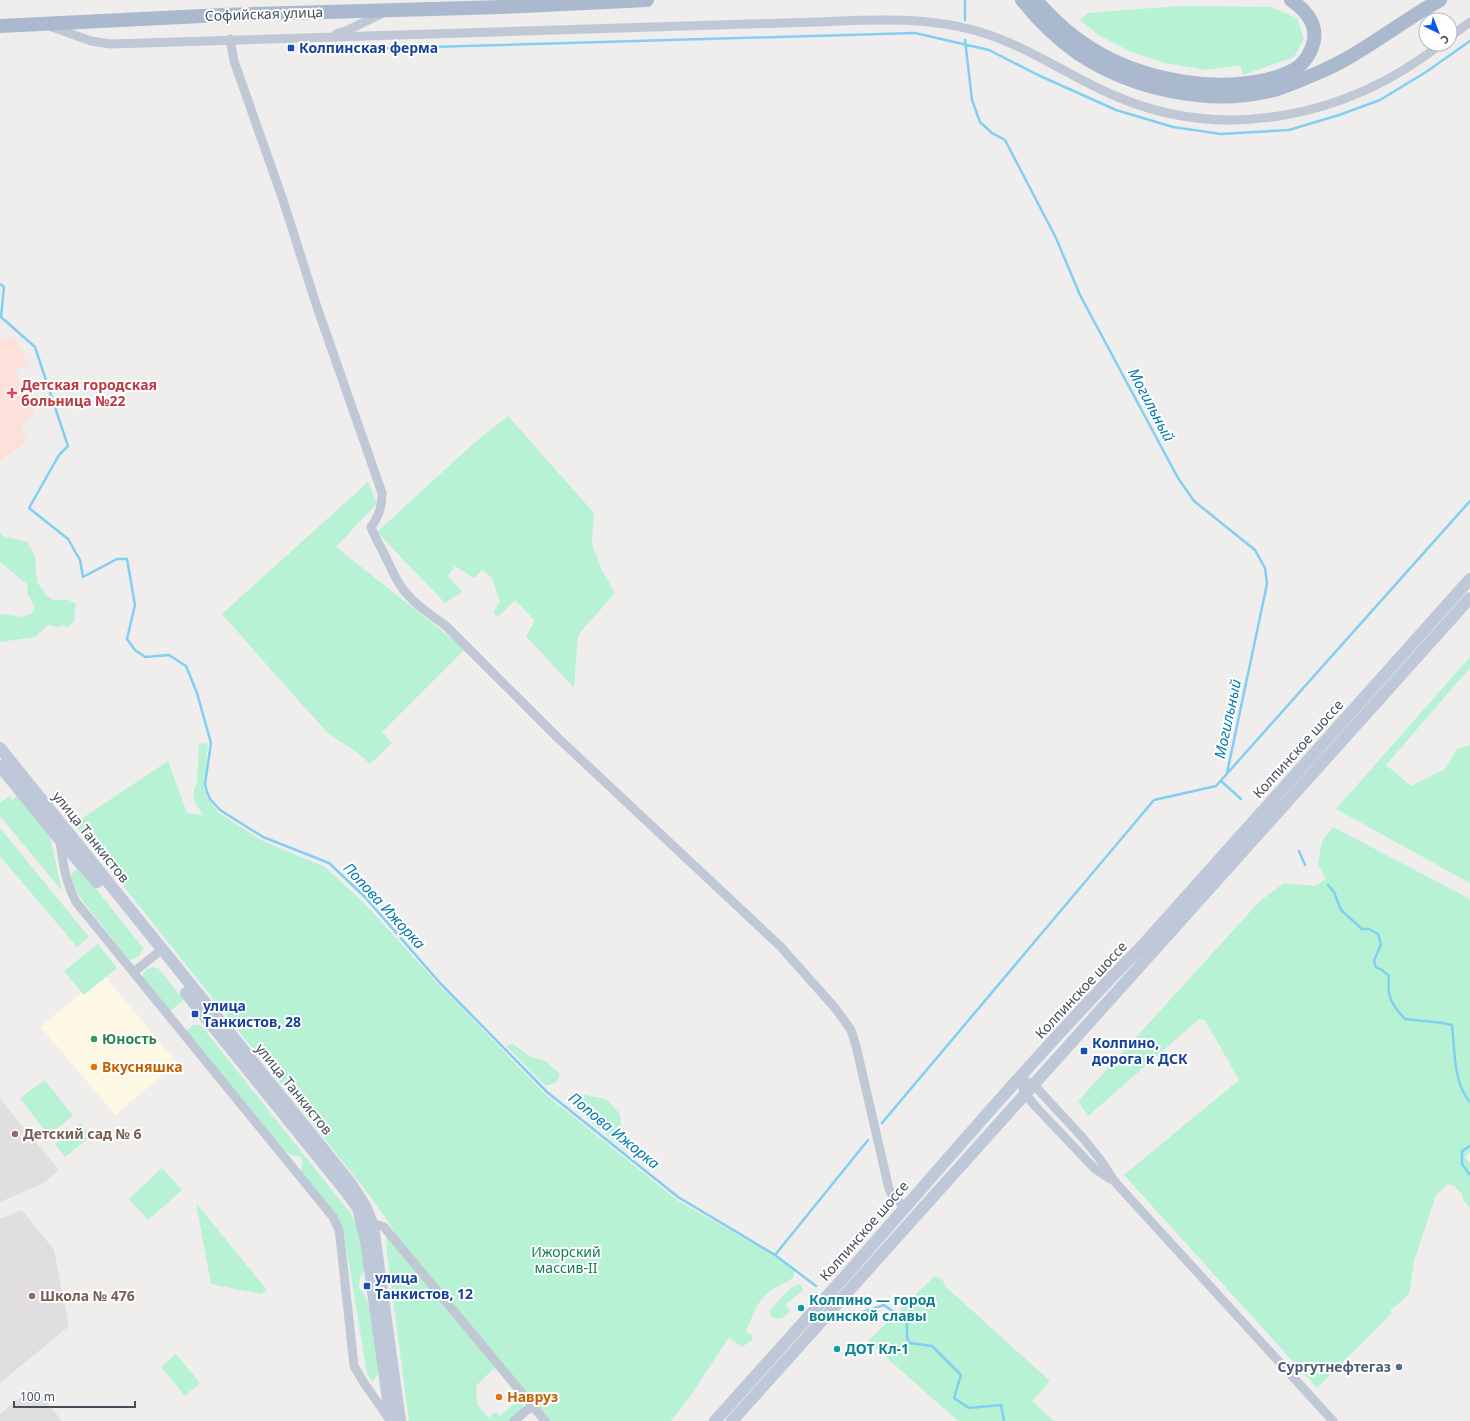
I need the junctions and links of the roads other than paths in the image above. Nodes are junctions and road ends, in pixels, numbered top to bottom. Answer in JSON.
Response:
{"nodes":[{"id":1,"x":647,"y":0,"type":"edge"},
{"id":2,"x":1022,"y":0,"type":"edge"},
{"id":3,"x":1036,"y":0,"type":"edge"},
{"id":4,"x":1291,"y":0,"type":"edge"},
{"id":5,"x":1440,"y":0,"type":"edge"},
{"id":6,"x":508,"y":4,"type":"edge"},
{"id":7,"x":388,"y":10,"type":"junction"},
{"id":8,"x":1470,"y":22,"type":"edge"},
{"id":9,"x":42,"y":24,"type":"junction"},
{"id":10,"x":0,"y":26,"type":"edge"},
{"id":11,"x":1458,"y":31,"type":"edge"},
{"id":12,"x":1062,"y":33,"type":"junction"},
{"id":13,"x":325,"y":37,"type":"junction"},
{"id":14,"x":230,"y":39,"type":"junction"},
{"id":15,"x":1431,"y":52,"type":"edge"},
{"id":16,"x":1470,"y":579,"type":"edge"},
{"id":17,"x":1470,"y":598,"type":"edge"},
{"id":18,"x":0,"y":748,"type":"edge"},
{"id":19,"x":0,"y":766,"type":"edge"},
{"id":20,"x":60,"y":840,"type":"junction"},
{"id":21,"x":158,"y":952,"type":"junction"},
{"id":22,"x":134,"y":972,"type":"junction"},
{"id":23,"x":1019,"y":1078,"type":"junction"},
{"id":24,"x":1034,"y":1084,"type":"junction"},
{"id":25,"x":1024,"y":1094,"type":"junction"},
{"id":26,"x":1115,"y":1182,"type":"junction"},
{"id":27,"x":905,"y":1207,"type":"junction"},
{"id":28,"x":372,"y":1223,"type":"junction"},
{"id":29,"x":533,"y":1405,"type":"junction"},
{"id":30,"x":394,"y":1421,"type":"edge"},
{"id":31,"x":514,"y":1421,"type":"edge"},
{"id":32,"x":545,"y":1421,"type":"edge"},
{"id":33,"x":715,"y":1421,"type":"edge"},
{"id":34,"x":732,"y":1421,"type":"edge"},
{"id":35,"x":1333,"y":1421,"type":"edge"}],
"edges":[{"from":1,"to":6,"type":"main road","name":"Софийская улица"},
{"from":2,"to":12,"type":"main road"},
{"from":3,"to":12,"type":"main road"},
{"from":4,"to":12,"type":"main road"},
{"from":5,"to":12,"type":"main road"},
{"from":6,"to":7,"type":"main road","name":"Софийская улица"},
{"from":7,"to":9,"type":"main road","name":"Софийская улица"},
{"from":7,"to":13,"type":"street"},
{"from":8,"to":11,"type":"street"},
{"from":9,"to":10,"type":"main road","name":"Софийская улица"},
{"from":9,"to":14,"type":"street"},
{"from":13,"to":14,"type":"street"},
{"from":13,"to":15,"type":"street"},
{"from":14,"to":27,"type":"street"},
{"from":16,"to":23,"type":"main road","name":"Колпинское шоссе"},
{"from":17,"to":24,"type":"main road","name":"Колпинское шоссе"},
{"from":18,"to":21,"type":"main road","name":"улица Танкистов"},
{"from":19,"to":20,"type":"main road","name":"улица Танкистов"},
{"from":20,"to":21,"type":"main road","name":"улица Танкистов"},
{"from":20,"to":22,"type":"street"},
{"from":21,"to":22,"type":"street"},
{"from":21,"to":28,"type":"main road","name":"улица Танкистов"},
{"from":21,"to":30,"type":"main road","name":"улица Танкистов"},
{"from":22,"to":30,"type":"street"},
{"from":23,"to":24,"type":"street"},
{"from":23,"to":25,"type":"street"},
{"from":23,"to":27,"type":"main road","name":"Колпинское шоссе"},
{"from":24,"to":25,"type":"main road","name":"Колпинское шоссе"},
{"from":24,"to":26,"type":"street"},
{"from":25,"to":26,"type":"street"},
{"from":25,"to":34,"type":"main road","name":"Колпинское шоссе"},
{"from":26,"to":35,"type":"street"},
{"from":27,"to":33,"type":"main road","name":"Колпинское шоссе"},
{"from":28,"to":29,"type":"street"},
{"from":28,"to":30,"type":"main road","name":"улица Танкистов"},
{"from":29,"to":31,"type":"street"},
{"from":29,"to":32,"type":"street"}]}
